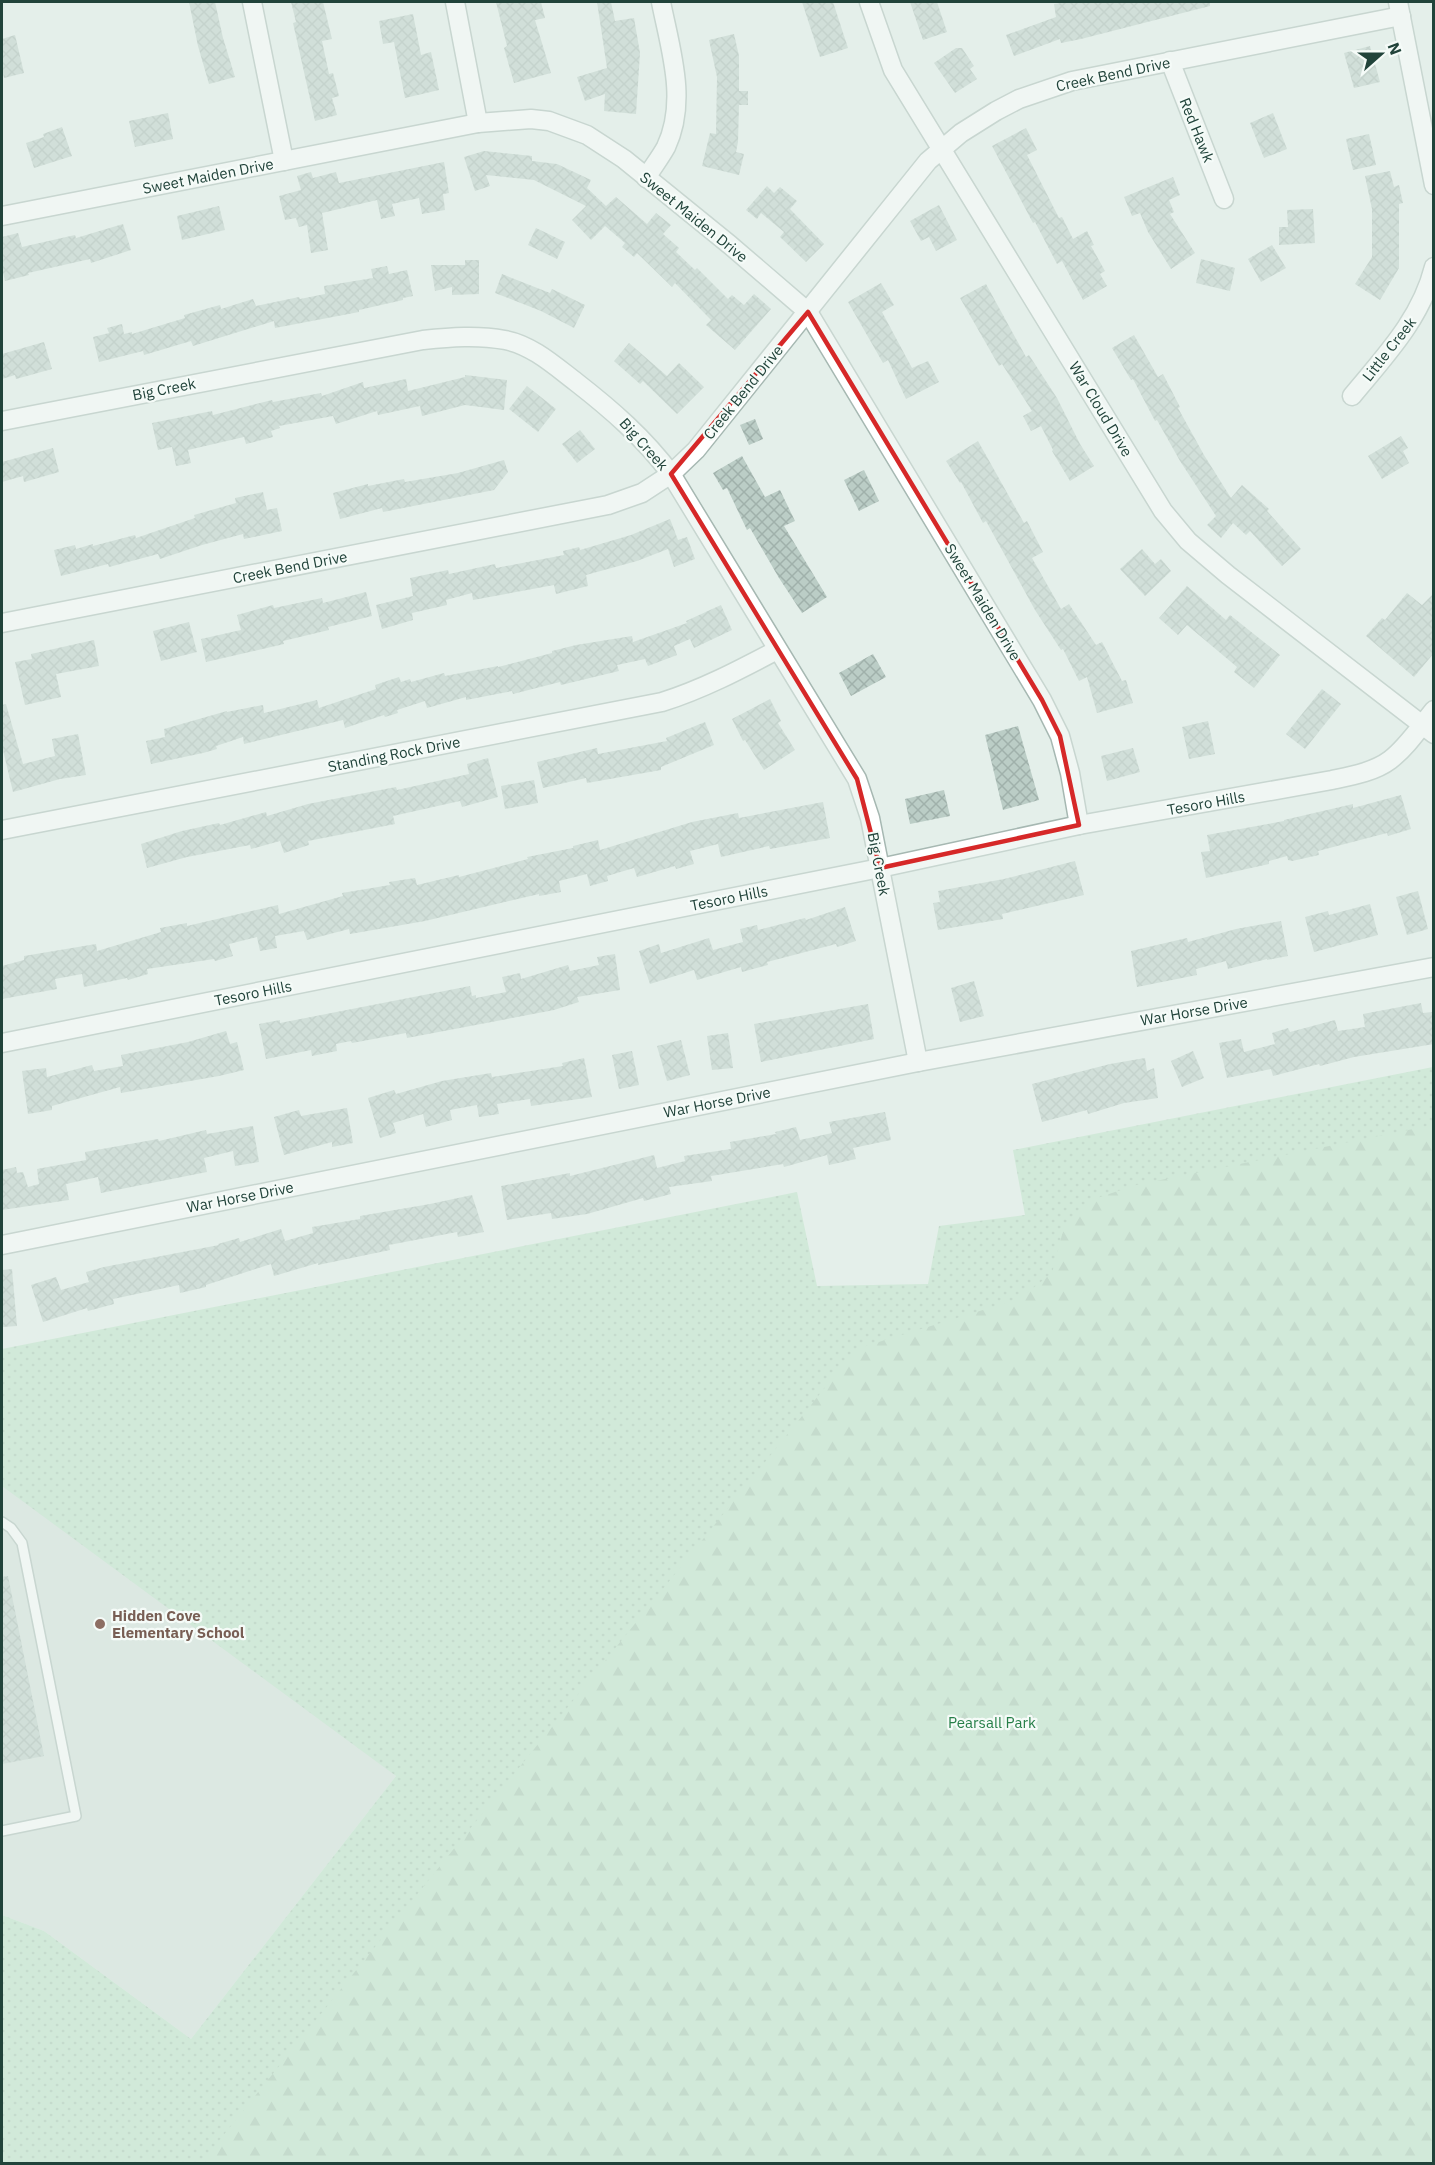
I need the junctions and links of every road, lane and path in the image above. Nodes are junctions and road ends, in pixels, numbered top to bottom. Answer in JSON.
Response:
{"nodes":[{"id":1,"x":252,"y":2,"type":"edge"},
{"id":2,"x":455,"y":2,"type":"edge"},
{"id":3,"x":661,"y":2,"type":"edge"},
{"id":4,"x":869,"y":2,"type":"edge"},
{"id":5,"x":1400,"y":9,"type":"edge"},
{"id":6,"x":1170,"y":61,"type":"junction"},
{"id":7,"x":478,"y":123,"type":"junction"},
{"id":8,"x":942,"y":148,"type":"junction"},
{"id":9,"x":284,"y":161,"type":"junction"},
{"id":10,"x":646,"y":178,"type":"junction"},
{"id":11,"x":1434,"y":186,"type":"edge"},
{"id":12,"x":1224,"y":199,"type":"dead end"},
{"id":13,"x":2,"y":216,"type":"edge"},
{"id":14,"x":1434,"y":267,"type":"edge"},
{"id":15,"x":807,"y":312,"type":"junction"},
{"id":16,"x":1352,"y":396,"type":"dead end"},
{"id":17,"x":2,"y":421,"type":"edge"},
{"id":18,"x":671,"y":474,"type":"junction"},
{"id":19,"x":2,"y":623,"type":"edge"},
{"id":20,"x":777,"y":650,"type":"junction"},
{"id":21,"x":1430,"y":723,"type":"edge"},
{"id":22,"x":1079,"y":825,"type":"junction"},
{"id":23,"x":2,"y":830,"type":"edge"},
{"id":24,"x":880,"y":868,"type":"junction"},
{"id":25,"x":1434,"y":967,"type":"edge"},
{"id":26,"x":2,"y":1043,"type":"edge"},
{"id":27,"x":918,"y":1062,"type":"junction"},
{"id":28,"x":2,"y":1245,"type":"edge"},
{"id":29,"x":2,"y":1522,"type":"edge"},
{"id":30,"x":2,"y":1831,"type":"edge"}],
"edges":[{"from":1,"to":9,"type":"street"},
{"from":2,"to":7,"type":"street"},
{"from":3,"to":10,"type":"street"},
{"from":4,"to":8,"type":"street","name":"War Cloud Drive"},
{"from":5,"to":6,"type":"street","name":"Creek Bend Drive"},
{"from":5,"to":11,"type":"street"},
{"from":6,"to":8,"type":"street","name":"Creek Bend Drive"},
{"from":6,"to":12,"type":"street","name":"Red Hawk"},
{"from":7,"to":9,"type":"street","name":"Sweet Maiden Drive"},
{"from":7,"to":10,"type":"street","name":"Sweet Maiden Drive"},
{"from":8,"to":15,"type":"street","name":"Creek Bend Drive"},
{"from":8,"to":21,"type":"street","name":"War Cloud Drive"},
{"from":9,"to":13,"type":"street","name":"Sweet Maiden Drive"},
{"from":10,"to":15,"type":"street","name":"Sweet Maiden Drive"},
{"from":14,"to":16,"type":"street","name":"Little Creek"},
{"from":15,"to":18,"type":"street","name":"Creek Bend Drive"},
{"from":15,"to":22,"type":"street","name":"Sweet Maiden Drive"},
{"from":17,"to":18,"type":"street","name":"Big Creek"},
{"from":18,"to":19,"type":"street","name":"Creek Bend Drive"},
{"from":18,"to":20,"type":"street","name":"Big Creek"},
{"from":20,"to":23,"type":"street","name":"Standing Rock Drive"},
{"from":20,"to":24,"type":"street","name":"Big Creek"},
{"from":21,"to":22,"type":"street","name":"Tesoro Hills"},
{"from":22,"to":24,"type":"street","name":"Tesoro Hills"},
{"from":24,"to":26,"type":"street","name":"Tesoro Hills"},
{"from":24,"to":27,"type":"street","name":"Big Creek"},
{"from":25,"to":27,"type":"street","name":"War Horse Drive"},
{"from":27,"to":28,"type":"street","name":"War Horse Drive"},
{"from":29,"to":30,"type":"lane"}]}
